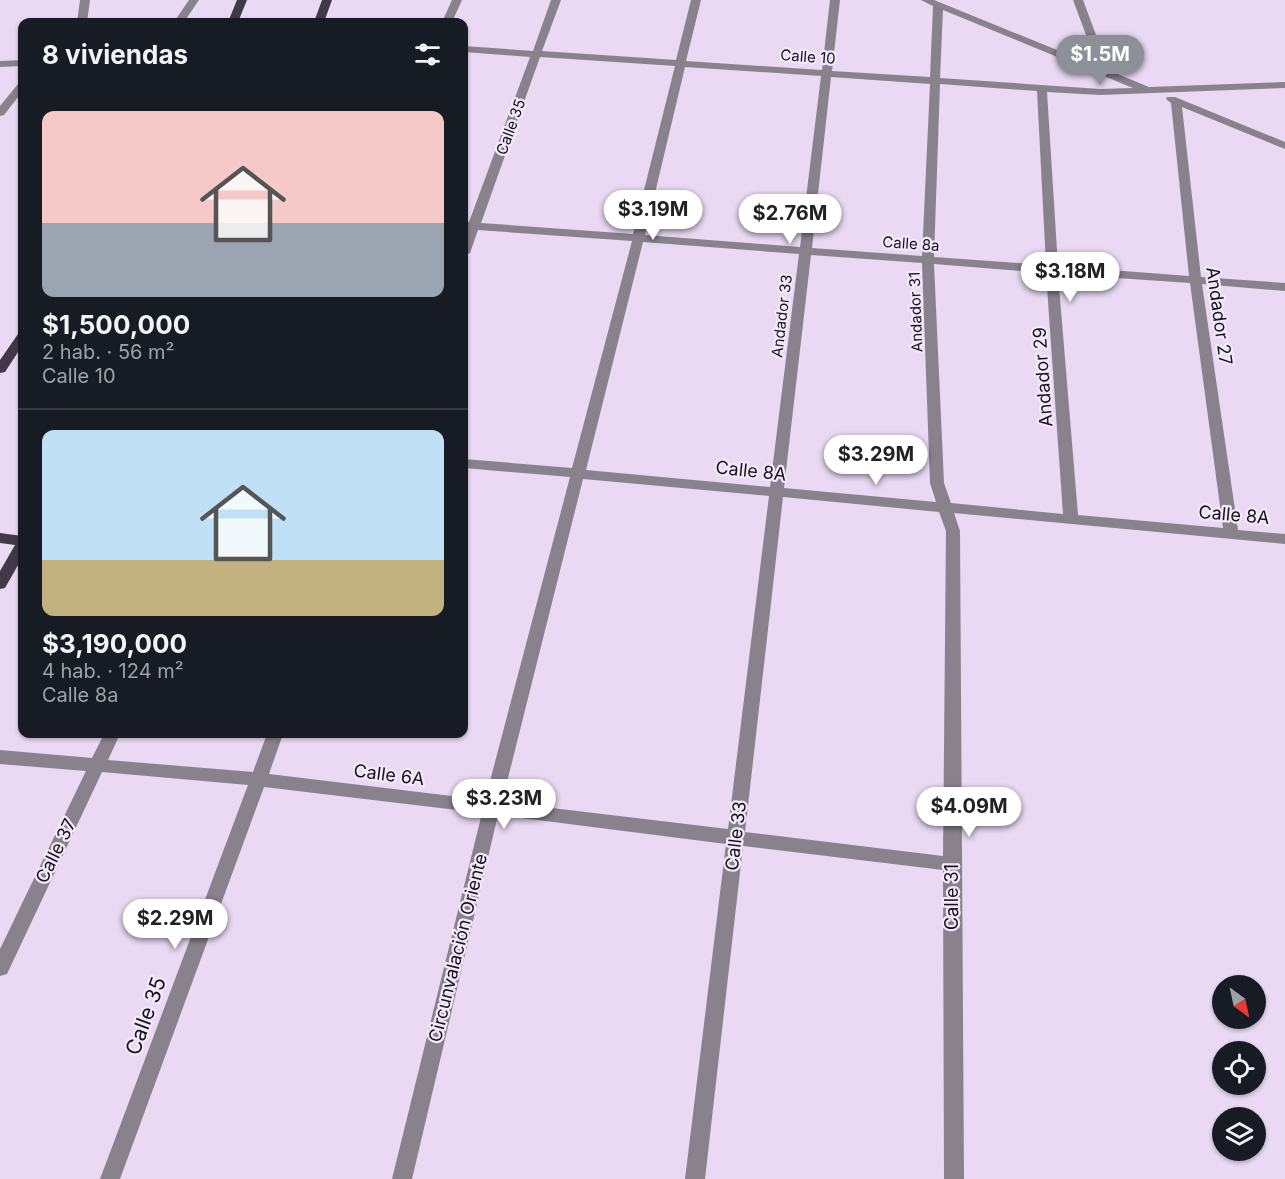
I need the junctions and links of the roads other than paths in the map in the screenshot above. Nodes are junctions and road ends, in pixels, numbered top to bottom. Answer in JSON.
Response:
{"nodes":[{"id":1,"x":85,"y":0,"type":"edge"},
{"id":2,"x":194,"y":0,"type":"edge"},
{"id":3,"x":242,"y":0,"type":"edge"},
{"id":4,"x":327,"y":0,"type":"edge"},
{"id":5,"x":457,"y":0,"type":"edge"},
{"id":6,"x":556,"y":0,"type":"edge"},
{"id":7,"x":696,"y":0,"type":"edge"},
{"id":8,"x":835,"y":0,"type":"edge"},
{"id":9,"x":1078,"y":0,"type":"edge"},
{"id":10,"x":932,"y":2,"type":"edge"},
{"id":11,"x":83,"y":18,"type":"edge"},
{"id":12,"x":182,"y":18,"type":"edge"},
{"id":13,"x":235,"y":18,"type":"edge"},
{"id":14,"x":320,"y":18,"type":"edge"},
{"id":15,"x":449,"y":18,"type":"edge"},
{"id":16,"x":468,"y":49,"type":"edge"},
{"id":17,"x":537,"y":54,"type":"junction"},
{"id":18,"x":18,"y":63,"type":"edge"},
{"id":19,"x":0,"y":64,"type":"edge"},
{"id":20,"x":680,"y":64,"type":"junction"},
{"id":21,"x":1093,"y":68,"type":"junction"},
{"id":22,"x":826,"y":73,"type":"junction"},
{"id":23,"x":934,"y":81,"type":"junction"},
{"id":24,"x":1285,"y":85,"type":"edge"},
{"id":25,"x":1042,"y":89,"type":"junction"},
{"id":26,"x":18,"y":91,"type":"edge"},
{"id":27,"x":1152,"y":92,"type":"junction"},
{"id":28,"x":1176,"y":102,"type":"junction"},
{"id":29,"x":0,"y":112,"type":"edge"},
{"id":30,"x":1285,"y":146,"type":"edge"},
{"id":31,"x":469,"y":226,"type":"edge"},
{"id":32,"x":638,"y":239,"type":"junction"},
{"id":33,"x":804,"y":252,"type":"junction"},
{"id":34,"x":928,"y":261,"type":"junction"},
{"id":35,"x":1052,"y":269,"type":"junction"},
{"id":36,"x":1195,"y":279,"type":"junction"},
{"id":37,"x":1285,"y":287,"type":"edge"},
{"id":38,"x":18,"y":343,"type":"edge"},
{"id":39,"x":0,"y":369,"type":"edge"},
{"id":40,"x":468,"y":463,"type":"edge"},
{"id":41,"x":576,"y":473,"type":"junction"},
{"id":42,"x":775,"y":494,"type":"junction"},
{"id":43,"x":945,"y":509,"type":"junction"},
{"id":44,"x":1071,"y":520,"type":"junction"},
{"id":45,"x":1231,"y":534,"type":"junction"},
{"id":46,"x":0,"y":538,"type":"edge"},
{"id":47,"x":1285,"y":539,"type":"edge"},
{"id":48,"x":18,"y":540,"type":"edge"},
{"id":49,"x":18,"y":553,"type":"edge"},
{"id":50,"x":0,"y":584,"type":"edge"},
{"id":51,"x":110,"y":738,"type":"edge"},
{"id":52,"x":273,"y":738,"type":"edge"},
{"id":53,"x":0,"y":757,"type":"edge"},
{"id":54,"x":97,"y":766,"type":"junction"},
{"id":55,"x":257,"y":779,"type":"junction"},
{"id":56,"x":492,"y":807,"type":"junction"},
{"id":57,"x":735,"y":839,"type":"junction"},
{"id":58,"x":952,"y":864,"type":"junction"},
{"id":59,"x":0,"y":968,"type":"edge"},
{"id":60,"x":110,"y":1179,"type":"edge"},
{"id":61,"x":402,"y":1179,"type":"edge"},
{"id":62,"x":695,"y":1179,"type":"edge"},
{"id":63,"x":954,"y":1179,"type":"edge"}],
"edges":[{"from":1,"to":11,"type":"street"},
{"from":2,"to":12,"type":"street"},
{"from":3,"to":13,"type":"main road"},
{"from":4,"to":14,"type":"main road"},
{"from":5,"to":15,"type":"street"},
{"from":6,"to":17,"type":"street","name":"Calle 35"},
{"from":7,"to":20,"type":"street","name":"Circunvalación Oriente"},
{"from":8,"to":22,"type":"street","name":"Andador 33"},
{"from":9,"to":21,"type":"street"},
{"from":10,"to":21,"type":"street"},
{"from":10,"to":23,"type":"street","name":"Andador 31"},
{"from":16,"to":17,"type":"street","name":"Calle 10"},
{"from":17,"to":20,"type":"street","name":"Calle 10"},
{"from":17,"to":31,"type":"street","name":"Calle 35"},
{"from":18,"to":19,"type":"street"},
{"from":20,"to":22,"type":"street","name":"Calle 10"},
{"from":20,"to":32,"type":"street","name":"Circunvalación Oriente"},
{"from":21,"to":27,"type":"street"},
{"from":22,"to":23,"type":"street","name":"Calle 10"},
{"from":22,"to":33,"type":"street","name":"Andador 33"},
{"from":23,"to":25,"type":"street","name":"Calle 10"},
{"from":23,"to":34,"type":"street","name":"Andador 31"},
{"from":24,"to":27,"type":"street","name":"Calle 10"},
{"from":25,"to":27,"type":"street","name":"Calle 10"},
{"from":25,"to":35,"type":"street","name":"Andador 29"},
{"from":26,"to":29,"type":"street"},
{"from":27,"to":28,"type":"street"},
{"from":28,"to":30,"type":"street"},
{"from":28,"to":36,"type":"street","name":"Andador 27"},
{"from":31,"to":32,"type":"street","name":"Calle 8a"},
{"from":32,"to":33,"type":"street","name":"Calle 8a"},
{"from":32,"to":41,"type":"street","name":"Circunvalación Oriente"},
{"from":33,"to":34,"type":"street","name":"Calle 8a"},
{"from":33,"to":42,"type":"street","name":"Andador 33"},
{"from":34,"to":35,"type":"street","name":"Calle 8a"},
{"from":34,"to":43,"type":"street","name":"Andador 31"},
{"from":35,"to":36,"type":"street","name":"Calle 8a"},
{"from":35,"to":44,"type":"street","name":"Andador 29"},
{"from":36,"to":37,"type":"street","name":"Calle 8a"},
{"from":36,"to":45,"type":"street","name":"Andador 27"},
{"from":38,"to":39,"type":"main road"},
{"from":40,"to":41,"type":"street","name":"Calle 8A"},
{"from":41,"to":42,"type":"street","name":"Calle 8A"},
{"from":41,"to":56,"type":"street","name":"Circunvalación Oriente"},
{"from":42,"to":43,"type":"street","name":"Calle 8A"},
{"from":42,"to":57,"type":"street","name":"Calle 33"},
{"from":43,"to":44,"type":"street","name":"Calle 8A"},
{"from":43,"to":58,"type":"street","name":"Calle 31"},
{"from":44,"to":45,"type":"street","name":"Calle 8A"},
{"from":45,"to":47,"type":"street","name":"Calle 8A"},
{"from":46,"to":48,"type":"main road"},
{"from":49,"to":50,"type":"main road"},
{"from":51,"to":54,"type":"street","name":"Calle 37"},
{"from":52,"to":55,"type":"street","name":"Calle 35"},
{"from":53,"to":54,"type":"street","name":"Calle 6A"},
{"from":54,"to":55,"type":"street","name":"Calle 6A"},
{"from":54,"to":59,"type":"street","name":"Calle 37"},
{"from":55,"to":56,"type":"street","name":"Calle 6A"},
{"from":55,"to":60,"type":"street","name":"Calle 35"},
{"from":56,"to":57,"type":"street","name":"Calle 6A"},
{"from":56,"to":61,"type":"street","name":"Circunvalación Oriente"},
{"from":57,"to":58,"type":"street","name":"Calle 6A"},
{"from":57,"to":62,"type":"street","name":"Calle 33"},
{"from":58,"to":63,"type":"street","name":"Calle 31"}]}
